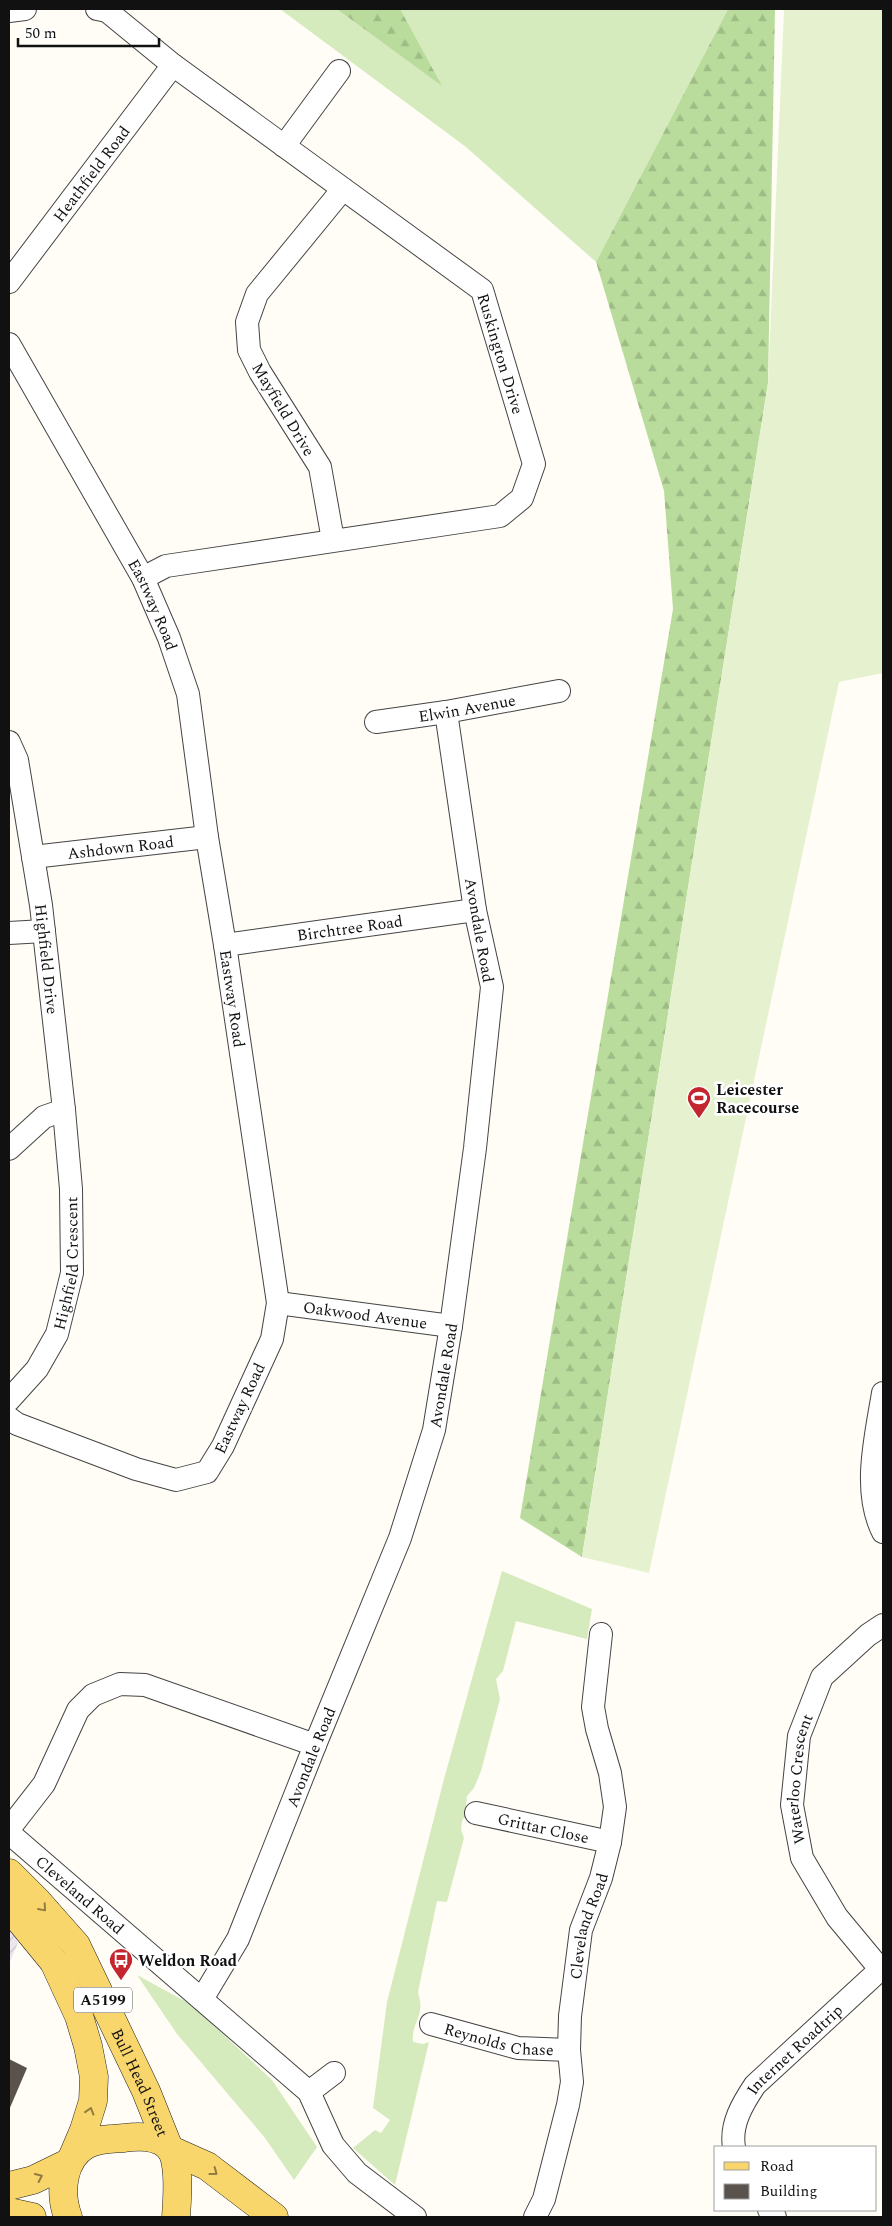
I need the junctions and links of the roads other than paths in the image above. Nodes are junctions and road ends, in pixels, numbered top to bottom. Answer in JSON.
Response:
{"nodes":[{"id":1,"x":25,"y":9,"type":"edge"},
{"id":2,"x":97,"y":9,"type":"edge"},
{"id":3,"x":9,"y":11,"type":"edge"},
{"id":4,"x":172,"y":65,"type":"junction"},
{"id":5,"x":339,"y":70,"type":"dead end"},
{"id":6,"x":284,"y":146,"type":"junction"},
{"id":7,"x":343,"y":189,"type":"junction"},
{"id":8,"x":9,"y":282,"type":"edge"},
{"id":9,"x":9,"y":344,"type":"edge"},
{"id":10,"x":333,"y":540,"type":"junction"},
{"id":11,"x":143,"y":578,"type":"junction"},
{"id":12,"x":559,"y":692,"type":"dead end"},
{"id":13,"x":446,"y":712,"type":"junction"},
{"id":14,"x":376,"y":722,"type":"dead end"},
{"id":15,"x":9,"y":742,"type":"edge"},
{"id":16,"x":207,"y":837,"type":"junction"},
{"id":17,"x":33,"y":857,"type":"junction"},
{"id":18,"x":475,"y":910,"type":"junction"},
{"id":19,"x":44,"y":931,"type":"junction"},
{"id":20,"x":9,"y":933,"type":"edge"},
{"id":21,"x":225,"y":945,"type":"junction"},
{"id":22,"x":64,"y":1110,"type":"junction"},
{"id":23,"x":9,"y":1149,"type":"edge"},
{"id":24,"x":278,"y":1303,"type":"junction"},
{"id":25,"x":451,"y":1326,"type":"junction"},
{"id":26,"x":883,"y":1393,"type":"edge"},
{"id":27,"x":9,"y":1400,"type":"edge"},
{"id":28,"x":9,"y":1418,"type":"edge"},
{"id":29,"x":883,"y":1532,"type":"edge"},
{"id":30,"x":883,"y":1625,"type":"edge"},
{"id":31,"x":601,"y":1634,"type":"dead end"},
{"id":32,"x":314,"y":1745,"type":"junction"},
{"id":33,"x":476,"y":1812,"type":"dead end"},
{"id":34,"x":9,"y":1829,"type":"edge"},
{"id":35,"x":9,"y":1833,"type":"edge"},
{"id":36,"x":610,"y":1842,"type":"junction"},
{"id":37,"x":9,"y":1873,"type":"edge"},
{"id":38,"x":9,"y":1907,"type":"edge"},
{"id":39,"x":882,"y":1968,"type":"edge"},
{"id":40,"x":202,"y":1998,"type":"junction"},
{"id":41,"x":431,"y":2024,"type":"dead end"},
{"id":42,"x":569,"y":2050,"type":"junction"},
{"id":43,"x":334,"y":2073,"type":"dead end"},
{"id":44,"x":309,"y":2092,"type":"junction"},
{"id":45,"x":734,"y":2146,"type":"edge"},
{"id":46,"x":170,"y":2148,"type":"junction"},
{"id":47,"x":70,"y":2160,"type":"junction"},
{"id":48,"x":9,"y":2186,"type":"edge"},
{"id":49,"x":9,"y":2212,"type":"edge"},
{"id":50,"x":32,"y":2217,"type":"edge"},
{"id":51,"x":68,"y":2217,"type":"edge"},
{"id":52,"x":176,"y":2217,"type":"edge"},
{"id":53,"x":274,"y":2217,"type":"edge"},
{"id":54,"x":415,"y":2217,"type":"edge"},
{"id":55,"x":535,"y":2217,"type":"edge"}],
"edges":[{"from":1,"to":3,"type":"street"},
{"from":2,"to":4,"type":"street","name":"Ruskington Drive"},
{"from":4,"to":6,"type":"street","name":"Ruskington Drive"},
{"from":4,"to":8,"type":"street","name":"Heathfield Road"},
{"from":5,"to":6,"type":"street"},
{"from":6,"to":7,"type":"street","name":"Ruskington Drive"},
{"from":7,"to":10,"type":"street","name":"Mayfield Drive"},
{"from":7,"to":10,"type":"street","name":"Ruskington Drive"},
{"from":9,"to":11,"type":"street","name":"Eastway Road"},
{"from":10,"to":11,"type":"street","name":"Ruskington Drive"},
{"from":11,"to":16,"type":"street","name":"Eastway Road"},
{"from":12,"to":13,"type":"street","name":"Elwin Avenue"},
{"from":13,"to":14,"type":"street","name":"Elwin Avenue"},
{"from":13,"to":18,"type":"street","name":"Avondale Road"},
{"from":15,"to":17,"type":"street","name":"Highfield Drive"},
{"from":16,"to":17,"type":"street","name":"Ashdown Road"},
{"from":16,"to":21,"type":"street","name":"Eastway Road"},
{"from":17,"to":19,"type":"street","name":"Highfield Drive"},
{"from":18,"to":21,"type":"street","name":"Birchtree Road"},
{"from":18,"to":25,"type":"street","name":"Avondale Road"},
{"from":19,"to":20,"type":"street"},
{"from":19,"to":22,"type":"street","name":"Highfield Drive"},
{"from":21,"to":24,"type":"street","name":"Eastway Road"},
{"from":22,"to":23,"type":"street"},
{"from":22,"to":27,"type":"street","name":"Highfield Crescent"},
{"from":24,"to":25,"type":"street","name":"Oakwood Avenue"},
{"from":24,"to":28,"type":"street","name":"Eastway Road"},
{"from":25,"to":32,"type":"street","name":"Avondale Road"},
{"from":26,"to":29,"type":"street"},
{"from":30,"to":39,"type":"street","name":"Waterloo Crescent"},
{"from":31,"to":36,"type":"street","name":"Cleveland Road"},
{"from":32,"to":34,"type":"street"},
{"from":32,"to":40,"type":"street","name":"Avondale Road"},
{"from":33,"to":36,"type":"street","name":"Grittar Close"},
{"from":35,"to":40,"type":"street","name":"Cleveland Road"},
{"from":36,"to":42,"type":"street","name":"Cleveland Road"},
{"from":37,"to":46,"type":"main road","name":"Bull Head Street","number":"A5199","one_way":true},
{"from":47,"to":38,"type":"main road","name":"Bull Head Street","number":"A5199","one_way":true},
{"from":39,"to":45,"type":"street","name":"Internet Roadtrip"},
{"from":40,"to":44,"type":"street","name":"Cleveland Road"},
{"from":41,"to":42,"type":"street","name":"Reynolds Chase"},
{"from":42,"to":55,"type":"street","name":"Cleveland Road"},
{"from":43,"to":44,"type":"street"},
{"from":44,"to":54,"type":"street","name":"Cleveland Road"},
{"from":46,"to":47,"type":"main road"},
{"from":46,"to":52,"type":"main road","name":"Bull Head Street"},
{"from":46,"to":53,"type":"main road","one_way":true},
{"from":48,"to":47,"type":"main road","one_way":true},
{"from":47,"to":51,"type":"main road","name":"Bull Head Street"},
{"from":49,"to":50,"type":"main road"}]}
